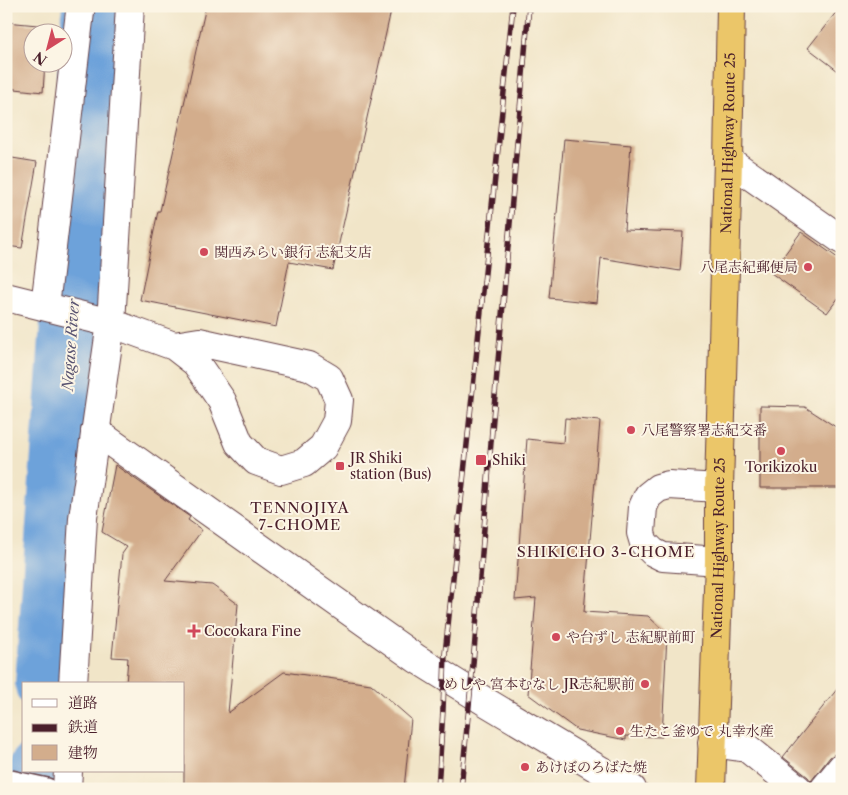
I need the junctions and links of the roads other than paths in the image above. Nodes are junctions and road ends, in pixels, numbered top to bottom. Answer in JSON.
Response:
{"nodes":[{"id":1,"x":130,"y":6,"type":"edge"},
{"id":2,"x":731,"y":6,"type":"edge"},
{"id":3,"x":80,"y":12,"type":"dead end"},
{"id":4,"x":728,"y":160,"type":"junction"},
{"id":5,"x":842,"y":240,"type":"edge"},
{"id":6,"x":6,"y":297,"type":"edge"},
{"id":7,"x":45,"y":306,"type":"junction"},
{"id":8,"x":111,"y":323,"type":"junction"},
{"id":9,"x":174,"y":346,"type":"junction"},
{"id":10,"x":95,"y":431,"type":"junction"},
{"id":11,"x":719,"y":488,"type":"junction"},
{"id":12,"x":718,"y":561,"type":"junction"},
{"id":13,"x":73,"y":682,"type":"edge"},
{"id":14,"x":712,"y":743,"type":"junction"},
{"id":15,"x":842,"y":767,"type":"edge"},
{"id":16,"x":68,"y":772,"type":"edge"},
{"id":17,"x":6,"y":780,"type":"edge"},
{"id":18,"x":47,"y":789,"type":"edge"},
{"id":19,"x":67,"y":789,"type":"edge"},
{"id":20,"x":632,"y":789,"type":"edge"},
{"id":21,"x":711,"y":789,"type":"edge"},
{"id":22,"x":798,"y":789,"type":"edge"},
{"id":23,"x":824,"y":789,"type":"edge"}],
"edges":[{"from":1,"to":8,"type":"street"},
{"from":2,"to":4,"type":"highway","name":"National Highway Route 25"},
{"from":3,"to":7,"type":"street"},
{"from":4,"to":5,"type":"street"},
{"from":4,"to":11,"type":"highway","name":"National Highway Route 25"},
{"from":6,"to":7,"type":"street"},
{"from":7,"to":8,"type":"street"},
{"from":8,"to":9,"type":"street"},
{"from":8,"to":10,"type":"street"},
{"from":9,"to":9,"type":"street"},
{"from":10,"to":13,"type":"street"},
{"from":10,"to":20,"type":"street"},
{"from":11,"to":12,"type":"highway","name":"National Highway Route 25"},
{"from":11,"to":12,"type":"street"},
{"from":12,"to":14,"type":"highway","name":"National Highway Route 25"},
{"from":14,"to":21,"type":"highway","name":"National Highway Route 25"},
{"from":14,"to":22,"type":"street"},
{"from":15,"to":23,"type":"street"},
{"from":16,"to":19,"type":"street"},
{"from":17,"to":18,"type":"lane"}]}
